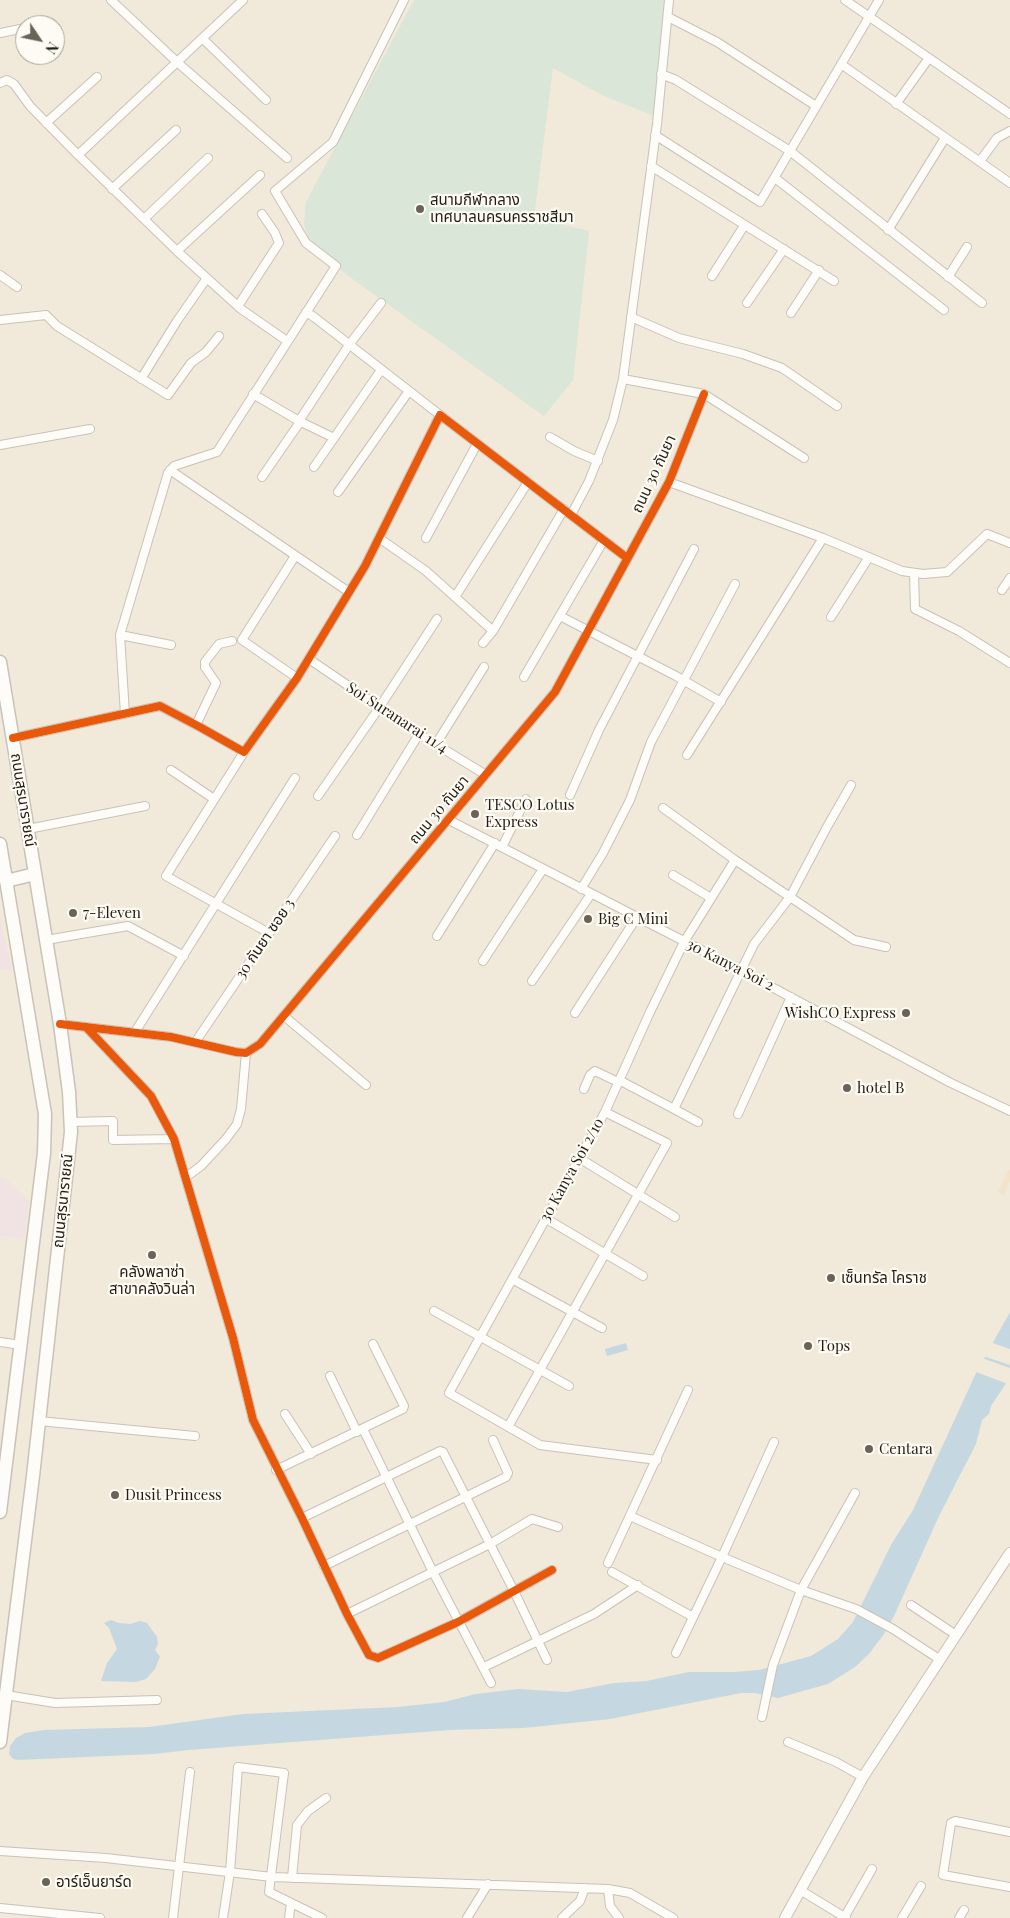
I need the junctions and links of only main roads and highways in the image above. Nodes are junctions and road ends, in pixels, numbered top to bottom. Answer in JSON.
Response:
{"nodes":[{"id":1,"x":0,"y":662,"type":"edge"},
{"id":2,"x":0,"y":844,"type":"edge"},
{"id":3,"x":35,"y":874,"type":"junction"},
{"id":4,"x":3,"y":882,"type":"edge"},
{"id":5,"x":2,"y":1472,"type":"edge"},
{"id":6,"x":0,"y":1512,"type":"edge"},
{"id":7,"x":1,"y":1720,"type":"edge"},
{"id":8,"x":0,"y":1742,"type":"edge"}],
"edges":[{"from":1,"to":3,"type":"main road","name":"ถนนสุรนารายณ์"},
{"from":2,"to":4,"type":"main road","name":"ถนนสุรนารายณ์"},
{"from":3,"to":4,"type":"main road"},
{"from":3,"to":7,"type":"main road","name":"ถนนสุรนารายณ์"},
{"from":4,"to":5,"type":"main road","name":"ถนนสุรนารายณ์"},
{"from":5,"to":6,"type":"main road","name":"ถนนสุรนารายณ์"},
{"from":7,"to":8,"type":"main road","name":"ถนนสุรนารายณ์"}]}
